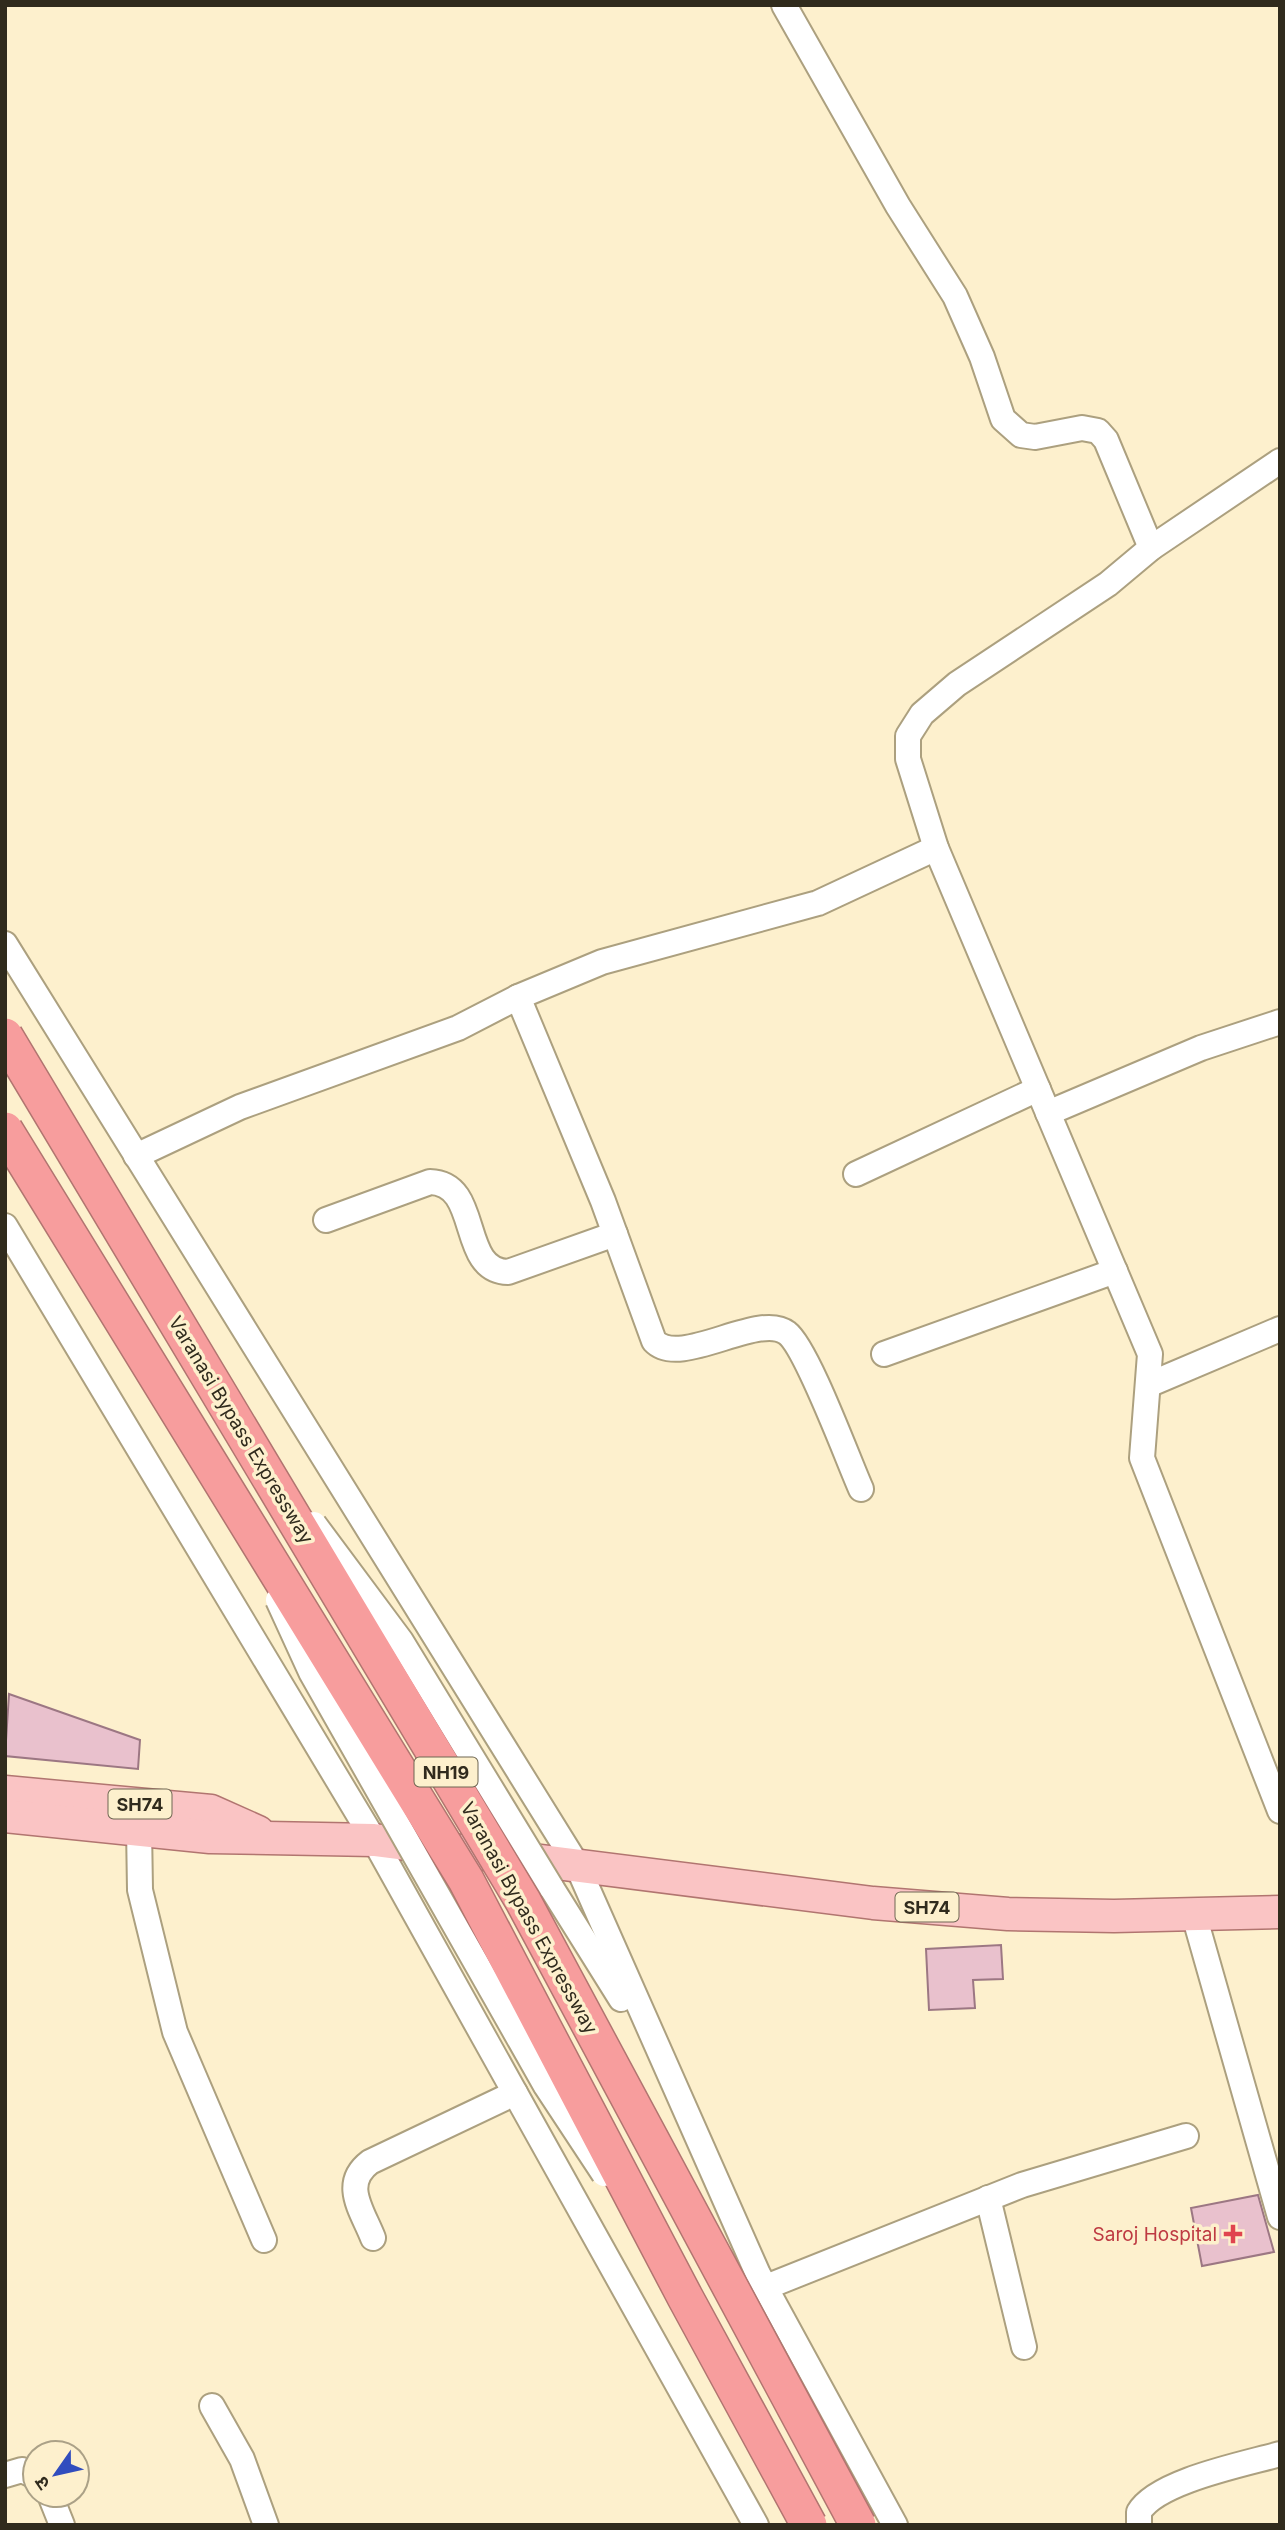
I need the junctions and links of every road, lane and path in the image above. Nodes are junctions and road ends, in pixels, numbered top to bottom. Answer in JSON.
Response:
{"nodes":[{"id":1,"x":784,"y":5,"type":"edge"},
{"id":2,"x":1280,"y":461,"type":"edge"},
{"id":3,"x":1151,"y":548,"type":"junction"},
{"id":4,"x":936,"y":848,"type":"junction"},
{"id":5,"x":5,"y":944,"type":"edge"},
{"id":6,"x":518,"y":997,"type":"junction"},
{"id":7,"x":1280,"y":1022,"type":"edge"},
{"id":8,"x":5,"y":1036,"type":"edge"},
{"id":9,"x":1038,"y":1090,"type":"junction"},
{"id":10,"x":1048,"y":1113,"type":"junction"},
{"id":11,"x":5,"y":1130,"type":"edge"},
{"id":12,"x":136,"y":1156,"type":"junction"},
{"id":13,"x":856,"y":1174,"type":"dead end"},
{"id":14,"x":326,"y":1220,"type":"dead end"},
{"id":15,"x":5,"y":1226,"type":"edge"},
{"id":16,"x":615,"y":1234,"type":"junction"},
{"id":17,"x":1115,"y":1272,"type":"junction"},
{"id":18,"x":1280,"y":1329,"type":"edge"},
{"id":19,"x":884,"y":1354,"type":"dead end"},
{"id":20,"x":1148,"y":1385,"type":"junction"},
{"id":21,"x":234,"y":1417,"type":"junction"},
{"id":22,"x":861,"y":1489,"type":"dead end"},
{"id":23,"x":5,"y":1793,"type":"edge"},
{"id":24,"x":1280,"y":1811,"type":"edge"},
{"id":25,"x":5,"y":1816,"type":"edge"},
{"id":26,"x":139,"y":1828,"type":"junction"},
{"id":27,"x":269,"y":1836,"type":"junction"},
{"id":28,"x":374,"y":1840,"type":"junction"},
{"id":29,"x":577,"y":1865,"type":"junction"},
{"id":30,"x":1280,"y":1912,"type":"edge"},
{"id":31,"x":1194,"y":1915,"type":"junction"},
{"id":32,"x":515,"y":2093,"type":"junction"},
{"id":33,"x":676,"y":2094,"type":"junction"},
{"id":34,"x":1185,"y":2136,"type":"dead end"},
{"id":35,"x":988,"y":2197,"type":"junction"},
{"id":36,"x":1280,"y":2217,"type":"edge"},
{"id":37,"x":373,"y":2238,"type":"dead end"},
{"id":38,"x":264,"y":2240,"type":"dead end"},
{"id":39,"x":766,"y":2287,"type":"junction"},
{"id":40,"x":1024,"y":2347,"type":"dead end"},
{"id":41,"x":212,"y":2406,"type":"dead end"},
{"id":42,"x":1280,"y":2454,"type":"edge"},
{"id":43,"x":258,"y":2522,"type":"edge"},
{"id":44,"x":756,"y":2525,"type":"edge"},
{"id":45,"x":809,"y":2525,"type":"edge"},
{"id":46,"x":858,"y":2525,"type":"edge"},
{"id":47,"x":895,"y":2525,"type":"edge"},
{"id":48,"x":1139,"y":2525,"type":"edge"}],
"edges":[{"from":1,"to":3,"type":"street"},
{"from":2,"to":3,"type":"street"},
{"from":3,"to":4,"type":"street"},
{"from":4,"to":6,"type":"street"},
{"from":4,"to":9,"type":"street"},
{"from":5,"to":12,"type":"street"},
{"from":6,"to":12,"type":"street"},
{"from":6,"to":16,"type":"street"},
{"from":7,"to":10,"type":"street"},
{"from":8,"to":21,"type":"highway","name":"Varanasi Bypass Expressway","number":"NH19","bridge":true},
{"from":9,"to":10,"type":"street"},
{"from":9,"to":13,"type":"street"},
{"from":10,"to":17,"type":"street"},
{"from":11,"to":45,"type":"highway","name":"Varanasi Bypass Expressway","number":"NH19","bridge":true},
{"from":12,"to":29,"type":"street"},
{"from":14,"to":16,"type":"street"},
{"from":15,"to":28,"type":"street"},
{"from":16,"to":22,"type":"street"},
{"from":17,"to":19,"type":"street"},
{"from":17,"to":20,"type":"street"},
{"from":18,"to":20,"type":"street"},
{"from":20,"to":24,"type":"street"},
{"from":21,"to":33,"type":"street","bridge":true},
{"from":21,"to":46,"type":"highway","name":"Varanasi Bypass Expressway","number":"NH19","bridge":true},
{"from":23,"to":27,"type":"main road","number":"SH74"},
{"from":25,"to":26,"type":"main road","number":"SH74"},
{"from":26,"to":27,"type":"main road","number":"SH74"},
{"from":26,"to":38,"type":"street"},
{"from":27,"to":28,"type":"main road","number":"SH74"},
{"from":28,"to":29,"type":"main road","number":"SH74"},
{"from":28,"to":32,"type":"street"},
{"from":29,"to":31,"type":"main road","number":"SH74"},
{"from":29,"to":33,"type":"street"},
{"from":30,"to":31,"type":"main road","number":"SH74"},
{"from":31,"to":36,"type":"street"},
{"from":32,"to":37,"type":"street"},
{"from":32,"to":44,"type":"street"},
{"from":33,"to":39,"type":"street"},
{"from":34,"to":35,"type":"street"},
{"from":35,"to":39,"type":"street"},
{"from":35,"to":40,"type":"street"},
{"from":39,"to":47,"type":"street"},
{"from":41,"to":43,"type":"street"},
{"from":42,"to":48,"type":"street"}]}
